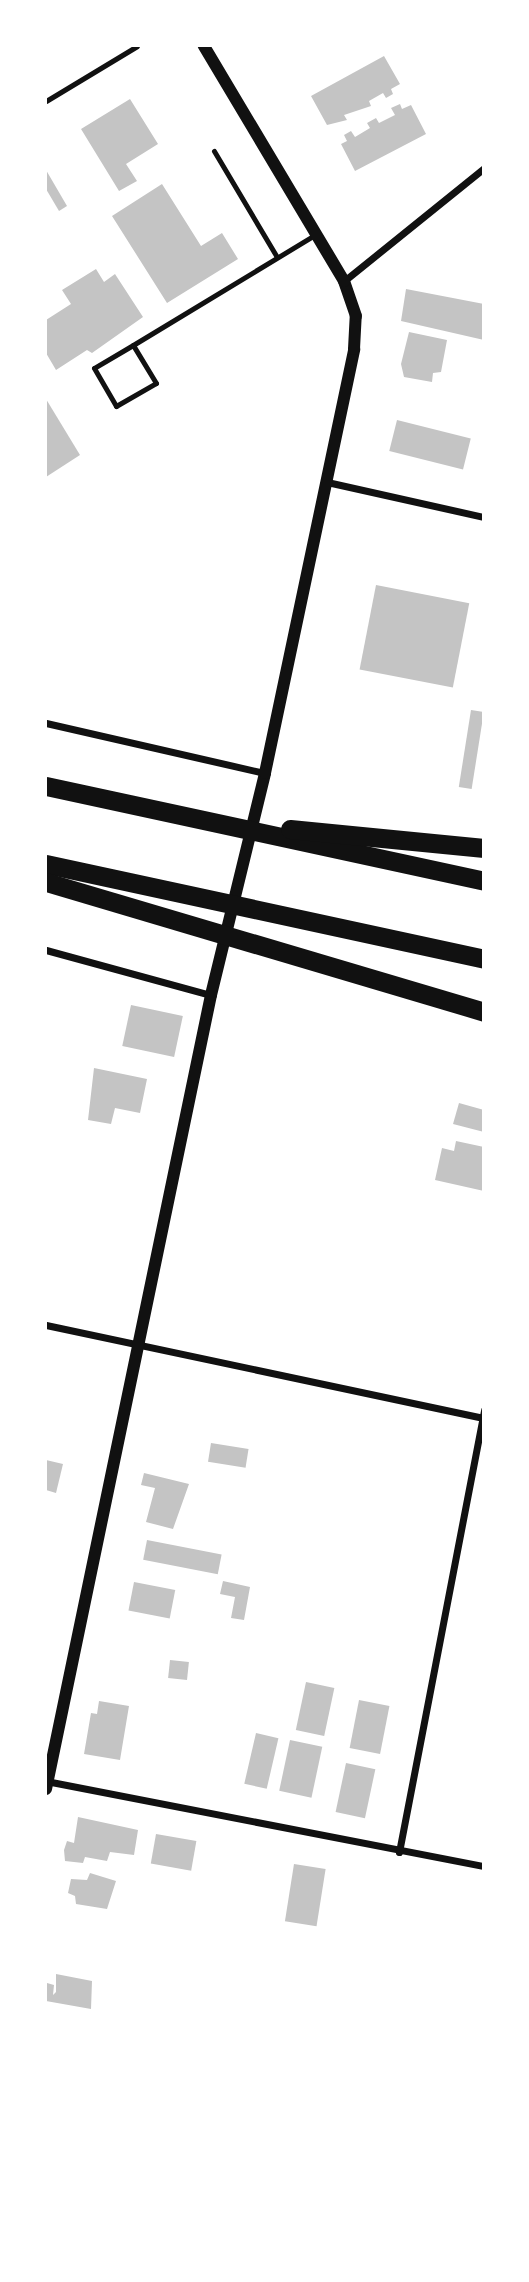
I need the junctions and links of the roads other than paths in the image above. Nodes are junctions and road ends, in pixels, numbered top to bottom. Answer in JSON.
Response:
{"nodes":[{"id":1,"x":137,"y":46,"type":"edge"},
{"id":2,"x":204,"y":46,"type":"edge"},
{"id":3,"x":46,"y":101,"type":"edge"},
{"id":4,"x":214,"y":151,"type":"dead end"},
{"id":5,"x":484,"y":168,"type":"edge"},
{"id":6,"x":316,"y":234,"type":"junction"},
{"id":7,"x":277,"y":257,"type":"junction"},
{"id":8,"x":344,"y":281,"type":"junction"},
{"id":9,"x":134,"y":345,"type":"junction"},
{"id":10,"x":327,"y":482,"type":"junction"},
{"id":11,"x":484,"y":517,"type":"edge"},
{"id":12,"x":46,"y":723,"type":"edge"},
{"id":13,"x":265,"y":773,"type":"junction"},
{"id":14,"x":46,"y":786,"type":"edge"},
{"id":15,"x":198,"y":820,"type":"junction"},
{"id":16,"x":484,"y":848,"type":"edge"},
{"id":17,"x":46,"y":864,"type":"edge"},
{"id":18,"x":484,"y":881,"type":"edge"},
{"id":19,"x":46,"y":883,"type":"edge"},
{"id":20,"x":46,"y":950,"type":"edge"},
{"id":21,"x":484,"y":959,"type":"edge"},
{"id":22,"x":211,"y":995,"type":"junction"},
{"id":23,"x":484,"y":1012,"type":"edge"},
{"id":24,"x":46,"y":1325,"type":"edge"},
{"id":25,"x":136,"y":1343,"type":"junction"},
{"id":26,"x":483,"y":1415,"type":"edge"},
{"id":27,"x":46,"y":1784,"type":"edge"},
{"id":28,"x":399,"y":1852,"type":"junction"},
{"id":29,"x":484,"y":1866,"type":"edge"}],
"edges":[{"from":1,"to":3,"type":"lane"},
{"from":2,"to":6,"type":"street"},
{"from":4,"to":7,"type":"lane"},
{"from":5,"to":8,"type":"street"},
{"from":6,"to":7,"type":"lane"},
{"from":6,"to":8,"type":"street"},
{"from":7,"to":9,"type":"lane"},
{"from":8,"to":10,"type":"street"},
{"from":9,"to":9,"type":"lane"},
{"from":10,"to":11,"type":"street"},
{"from":10,"to":13,"type":"street"},
{"from":12,"to":13,"type":"street"},
{"from":13,"to":22,"type":"street"},
{"from":14,"to":15,"type":"highway"},
{"from":15,"to":16,"type":"highway"},
{"from":15,"to":18,"type":"highway"},
{"from":17,"to":21,"type":"highway"},
{"from":19,"to":23,"type":"highway"},
{"from":20,"to":22,"type":"street"},
{"from":22,"to":25,"type":"street"},
{"from":24,"to":25,"type":"street"},
{"from":25,"to":26,"type":"street"},
{"from":25,"to":27,"type":"street"},
{"from":26,"to":28,"type":"street"},
{"from":27,"to":28,"type":"street"},
{"from":28,"to":29,"type":"street"}]}
